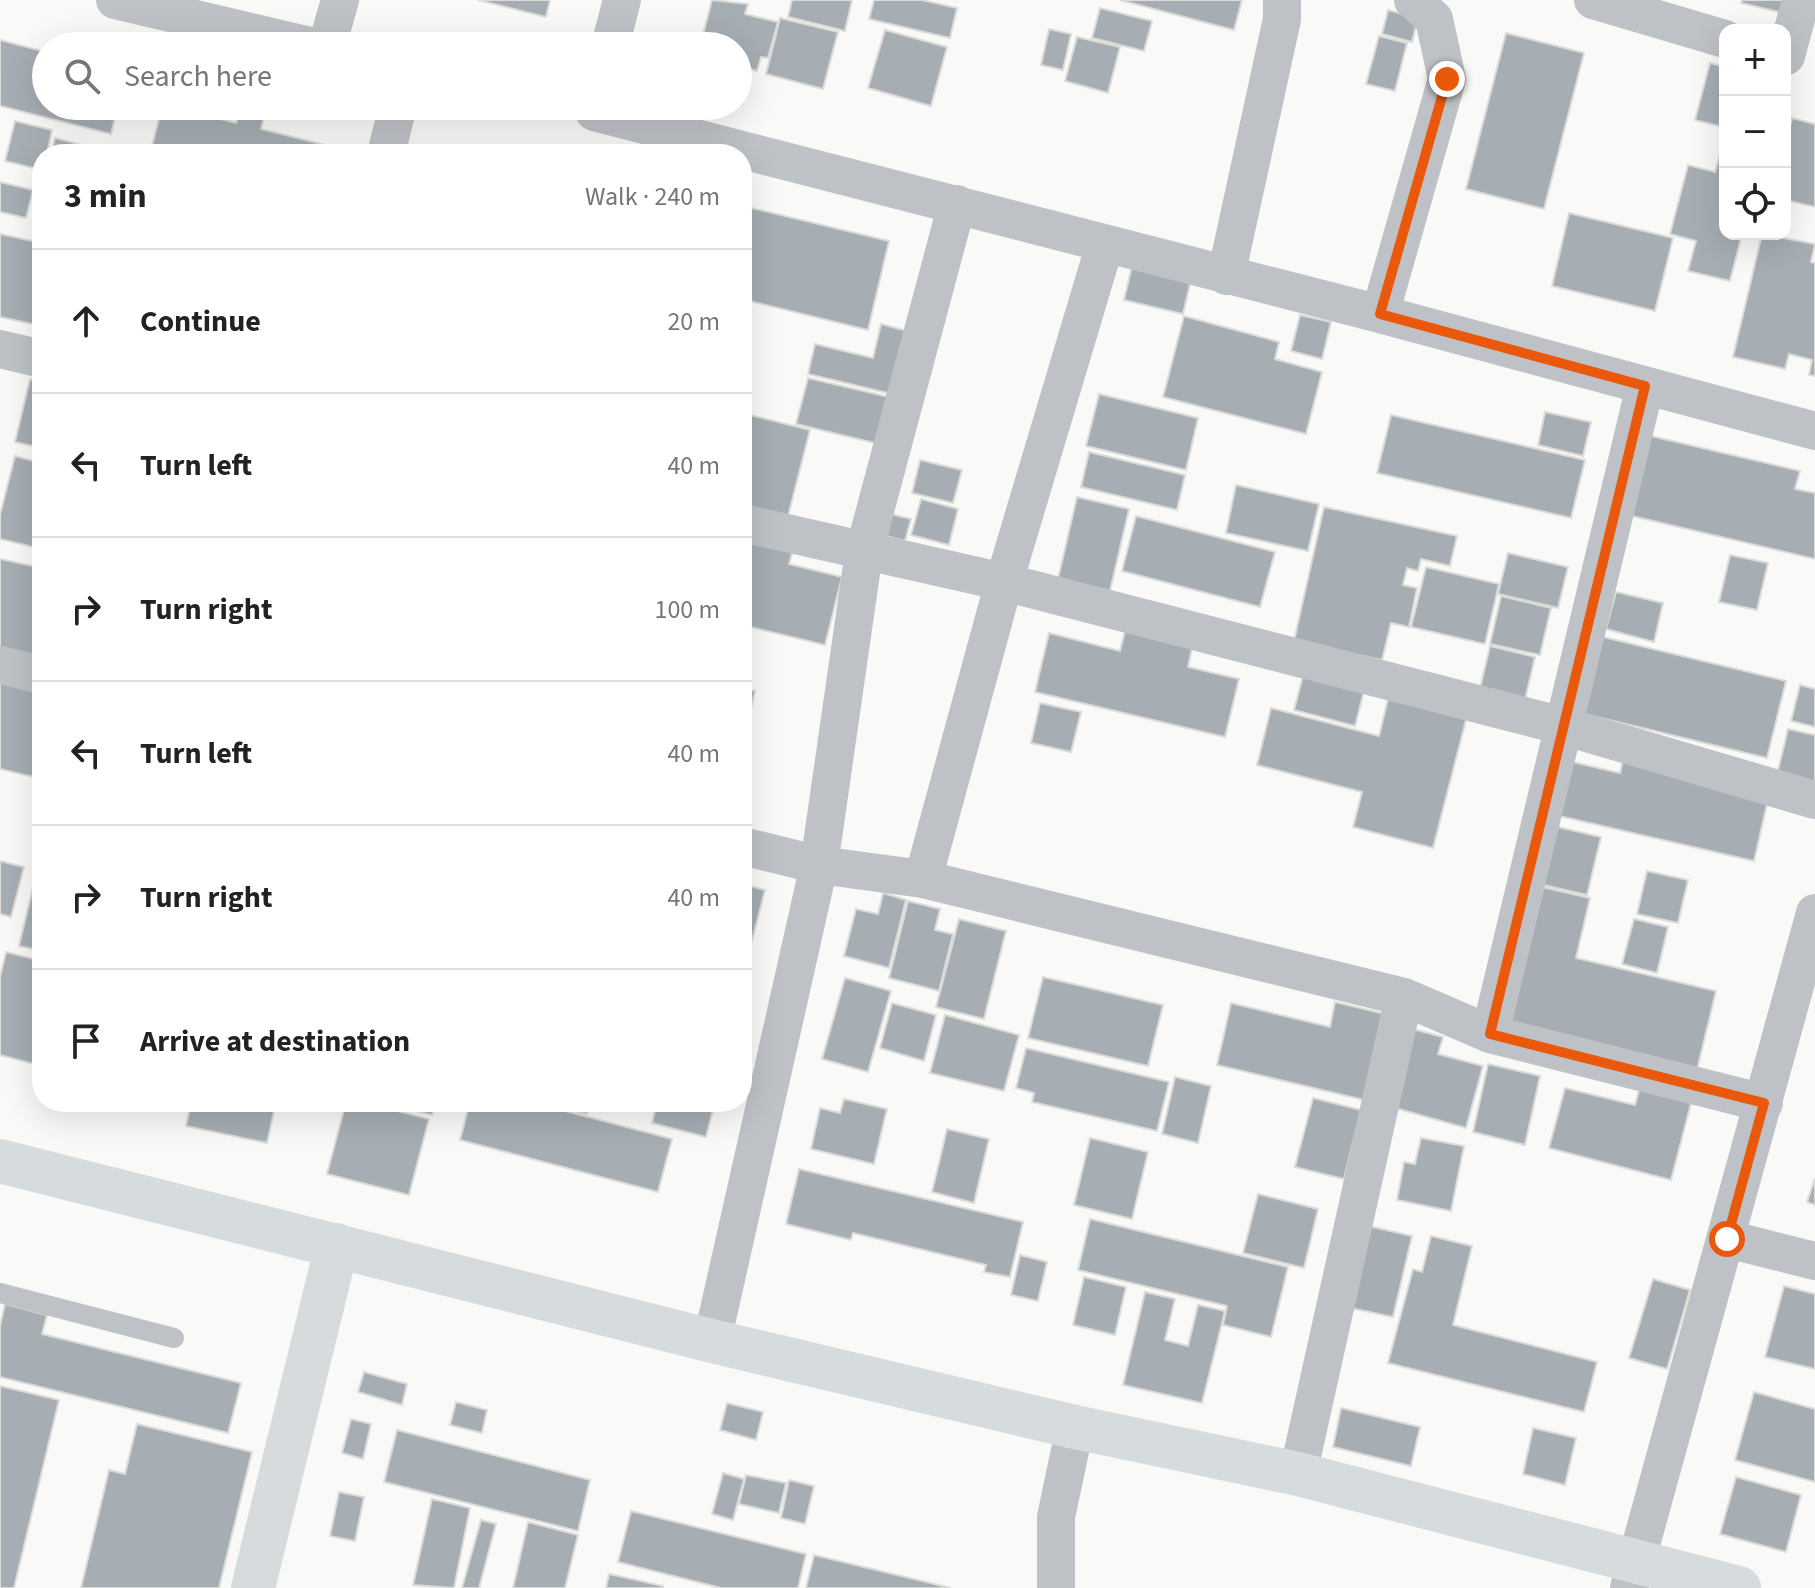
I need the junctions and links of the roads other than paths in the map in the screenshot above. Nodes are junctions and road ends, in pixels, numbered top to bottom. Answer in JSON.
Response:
{"nodes":[{"id":1,"x":115,"y":0,"type":"edge"},
{"id":2,"x":340,"y":0,"type":"edge"},
{"id":3,"x":622,"y":0,"type":"edge"},
{"id":4,"x":1282,"y":0,"type":"edge"},
{"id":5,"x":1413,"y":0,"type":"edge"},
{"id":6,"x":1593,"y":0,"type":"edge"},
{"id":7,"x":1801,"y":0,"type":"edge"},
{"id":8,"x":251,"y":32,"type":"edge"},
{"id":9,"x":331,"y":32,"type":"edge"},
{"id":10,"x":614,"y":32,"type":"edge"},
{"id":11,"x":1791,"y":35,"type":"edge"},
{"id":12,"x":1719,"y":37,"type":"edge"},
{"id":13,"x":1791,"y":57,"type":"edge"},
{"id":14,"x":1815,"y":63,"type":"edge"},
{"id":15,"x":394,"y":120,"type":"edge"},
{"id":16,"x":632,"y":120,"type":"edge"},
{"id":17,"x":388,"y":144,"type":"edge"},
{"id":18,"x":724,"y":144,"type":"edge"},
{"id":19,"x":752,"y":151,"type":"edge"},
{"id":20,"x":957,"y":204,"type":"junction"},
{"id":21,"x":1105,"y":244,"type":"junction"},
{"id":22,"x":1226,"y":276,"type":"junction"},
{"id":23,"x":1380,"y":314,"type":"junction"},
{"id":24,"x":0,"y":349,"type":"edge"},
{"id":25,"x":32,"y":357,"type":"edge"},
{"id":26,"x":1645,"y":386,"type":"junction"},
{"id":27,"x":1815,"y":431,"type":"edge"},
{"id":28,"x":752,"y":525,"type":"edge"},
{"id":29,"x":864,"y":552,"type":"junction"},
{"id":30,"x":1004,"y":582,"type":"junction"},
{"id":31,"x":0,"y":665,"type":"edge"},
{"id":32,"x":32,"y":673,"type":"edge"},
{"id":33,"x":1563,"y":726,"type":"junction"},
{"id":34,"x":1815,"y":800,"type":"edge"},
{"id":35,"x":752,"y":848,"type":"edge"},
{"id":36,"x":819,"y":865,"type":"junction"},
{"id":37,"x":923,"y":879,"type":"junction"},
{"id":38,"x":1815,"y":913,"type":"edge"},
{"id":39,"x":1404,"y":997,"type":"junction"},
{"id":40,"x":1490,"y":1034,"type":"junction"},
{"id":41,"x":1764,"y":1103,"type":"junction"},
{"id":42,"x":0,"y":1161,"type":"edge"},
{"id":43,"x":1727,"y":1239,"type":"junction"},
{"id":44,"x":337,"y":1245,"type":"junction"},
{"id":45,"x":1815,"y":1261,"type":"edge"},
{"id":46,"x":0,"y":1293,"type":"edge"},
{"id":47,"x":174,"y":1338,"type":"dead end"},
{"id":48,"x":712,"y":1341,"type":"junction"},
{"id":49,"x":1075,"y":1427,"type":"junction"},
{"id":50,"x":1298,"y":1474,"type":"junction"},
{"id":51,"x":1632,"y":1576,"type":"edge"},
{"id":52,"x":253,"y":1588,"type":"edge"},
{"id":53,"x":1056,"y":1588,"type":"edge"},
{"id":54,"x":1739,"y":1588,"type":"edge"}],
"edges":[{"from":1,"to":8,"type":"street"},
{"from":2,"to":9,"type":"street"},
{"from":3,"to":10,"type":"street"},
{"from":4,"to":22,"type":"street"},
{"from":5,"to":23,"type":"street"},
{"from":6,"to":12,"type":"street"},
{"from":7,"to":11,"type":"street"},
{"from":13,"to":14,"type":"street"},
{"from":15,"to":17,"type":"street"},
{"from":16,"to":18,"type":"street"},
{"from":19,"to":20,"type":"street"},
{"from":20,"to":21,"type":"street"},
{"from":20,"to":29,"type":"street"},
{"from":21,"to":22,"type":"street"},
{"from":21,"to":30,"type":"street"},
{"from":22,"to":23,"type":"street"},
{"from":23,"to":26,"type":"street"},
{"from":24,"to":25,"type":"street"},
{"from":26,"to":27,"type":"street"},
{"from":26,"to":33,"type":"street"},
{"from":28,"to":29,"type":"street"},
{"from":29,"to":30,"type":"street"},
{"from":29,"to":36,"type":"street"},
{"from":30,"to":33,"type":"street"},
{"from":30,"to":37,"type":"street"},
{"from":31,"to":32,"type":"street"},
{"from":33,"to":34,"type":"street"},
{"from":33,"to":40,"type":"street"},
{"from":35,"to":36,"type":"street"},
{"from":36,"to":37,"type":"street"},
{"from":36,"to":48,"type":"street"},
{"from":37,"to":39,"type":"street"},
{"from":38,"to":41,"type":"street"},
{"from":39,"to":40,"type":"street"},
{"from":39,"to":50,"type":"street"},
{"from":40,"to":41,"type":"street"},
{"from":41,"to":43,"type":"street"},
{"from":42,"to":44,"type":"street"},
{"from":43,"to":45,"type":"street"},
{"from":43,"to":51,"type":"street"},
{"from":44,"to":48,"type":"street"},
{"from":44,"to":52,"type":"street"},
{"from":46,"to":47,"type":"lane"},
{"from":48,"to":49,"type":"street"},
{"from":49,"to":50,"type":"street"},
{"from":49,"to":53,"type":"street"},
{"from":50,"to":51,"type":"street"},
{"from":51,"to":54,"type":"street"}]}
